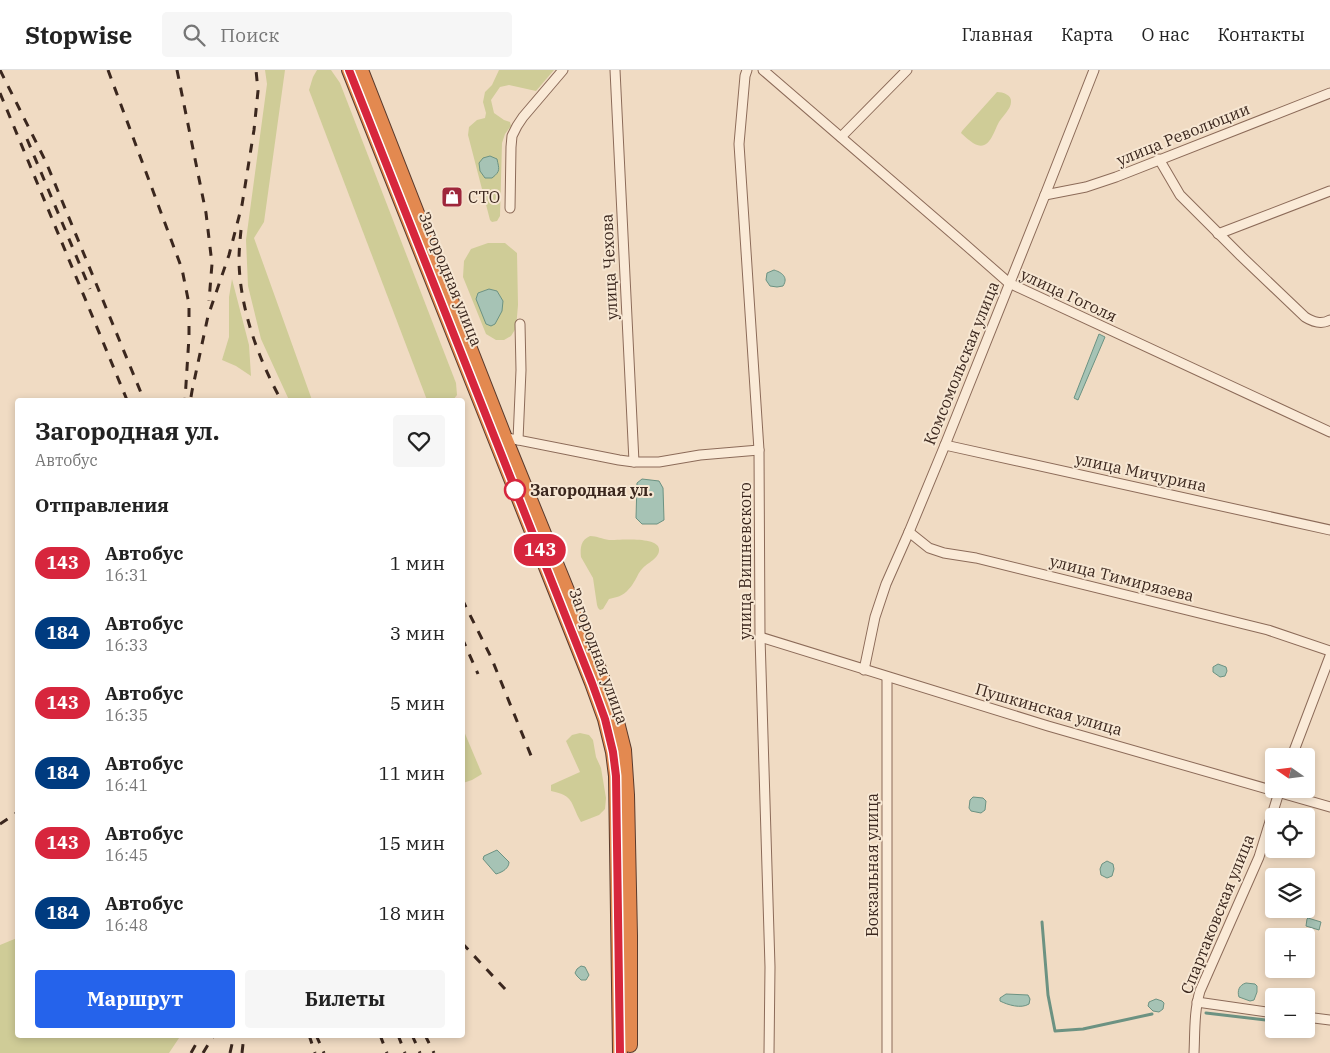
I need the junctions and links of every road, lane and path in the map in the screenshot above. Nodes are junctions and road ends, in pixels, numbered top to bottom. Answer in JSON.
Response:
{"nodes":[{"id":1,"x":349,"y":70,"type":"edge"},
{"id":2,"x":361,"y":70,"type":"edge"},
{"id":3,"x":564,"y":70,"type":"edge"},
{"id":4,"x":614,"y":70,"type":"edge"},
{"id":5,"x":747,"y":70,"type":"edge"},
{"id":6,"x":763,"y":70,"type":"edge"},
{"id":7,"x":906,"y":70,"type":"edge"},
{"id":8,"x":1094,"y":70,"type":"edge"},
{"id":9,"x":1330,"y":92,"type":"edge"},
{"id":10,"x":841,"y":137,"type":"junction"},
{"id":11,"x":1160,"y":159,"type":"junction"},
{"id":12,"x":1330,"y":191,"type":"edge"},
{"id":13,"x":1045,"y":195,"type":"junction"},
{"id":14,"x":510,"y":208,"type":"dead end"},
{"id":15,"x":1218,"y":234,"type":"junction"},
{"id":16,"x":1009,"y":284,"type":"junction"},
{"id":17,"x":1330,"y":320,"type":"edge"},
{"id":18,"x":520,"y":324,"type":"dead end"},
{"id":19,"x":1330,"y":432,"type":"edge"},
{"id":20,"x":506,"y":438,"type":"junction"},
{"id":21,"x":945,"y":445,"type":"junction"},
{"id":22,"x":759,"y":450,"type":"junction"},
{"id":23,"x":634,"y":462,"type":"junction"},
{"id":24,"x":1330,"y":530,"type":"edge"},
{"id":25,"x":909,"y":532,"type":"junction"},
{"id":26,"x":760,"y":637,"type":"junction"},
{"id":27,"x":1330,"y":651,"type":"edge"},
{"id":28,"x":1330,"y":656,"type":"edge"},
{"id":29,"x":864,"y":670,"type":"junction"},
{"id":30,"x":887,"y":677,"type":"junction"},
{"id":31,"x":1295,"y":748,"type":"edge"},
{"id":32,"x":1265,"y":786,"type":"edge"},
{"id":33,"x":1277,"y":798,"type":"edge"},
{"id":34,"x":1303,"y":798,"type":"edge"},
{"id":35,"x":1330,"y":807,"type":"edge"},
{"id":36,"x":1197,"y":1002,"type":"junction"},
{"id":37,"x":1265,"y":1012,"type":"edge"},
{"id":38,"x":1315,"y":1018,"type":"edge"},
{"id":39,"x":1330,"y":1020,"type":"edge"},
{"id":40,"x":620,"y":1053,"type":"edge"},
{"id":41,"x":630,"y":1053,"type":"edge"},
{"id":42,"x":769,"y":1053,"type":"edge"},
{"id":43,"x":887,"y":1053,"type":"edge"},
{"id":44,"x":1194,"y":1053,"type":"edge"}],
"edges":[{"from":1,"to":20,"type":"highway","name":"Загородная улица"},
{"from":2,"to":20,"type":"highway","name":"Загородная улица"},
{"from":3,"to":14,"type":"street"},
{"from":4,"to":23,"type":"street","name":"улица Чехова"},
{"from":5,"to":22,"type":"street","name":"улица Вишневского"},
{"from":6,"to":10,"type":"street","name":"улица Гоголя"},
{"from":7,"to":10,"type":"street"},
{"from":8,"to":13,"type":"street","name":"Комсомольская улица"},
{"from":9,"to":11,"type":"street","name":"улица Революции"},
{"from":10,"to":16,"type":"street","name":"улица Гоголя"},
{"from":11,"to":13,"type":"street","name":"улица Революции"},
{"from":11,"to":15,"type":"street"},
{"from":12,"to":15,"type":"street"},
{"from":13,"to":16,"type":"street","name":"Комсомольская улица"},
{"from":15,"to":17,"type":"street"},
{"from":16,"to":19,"type":"street","name":"улица Гоголя"},
{"from":16,"to":21,"type":"street","name":"Комсомольская улица"},
{"from":18,"to":20,"type":"street"},
{"from":20,"to":23,"type":"street"},
{"from":20,"to":40,"type":"highway","name":"Загородная улица"},
{"from":20,"to":41,"type":"highway","name":"Загородная улица"},
{"from":21,"to":24,"type":"street","name":"улица Мичурина"},
{"from":21,"to":25,"type":"street","name":"Комсомольская улица"},
{"from":22,"to":23,"type":"street"},
{"from":22,"to":26,"type":"street","name":"улица Вишневского"},
{"from":25,"to":27,"type":"street","name":"улица Тимирязева"},
{"from":25,"to":29,"type":"street","name":"Комсомольская улица"},
{"from":26,"to":29,"type":"street","name":"Пушкинская улица"},
{"from":26,"to":42,"type":"street","name":"улица Вишневского"},
{"from":28,"to":31,"type":"street"},
{"from":29,"to":30,"type":"street","name":"Пушкинская улица"},
{"from":30,"to":32,"type":"street","name":"Пушкинская улица"},
{"from":30,"to":43,"type":"street","name":"Вокзальная улица"},
{"from":33,"to":36,"type":"street","name":"Спартаковская улица"},
{"from":34,"to":35,"type":"street","name":"Пушкинская улица"},
{"from":36,"to":37,"type":"street"},
{"from":36,"to":44,"type":"street","name":"Спартаковская улица"},
{"from":38,"to":39,"type":"street"}]}
